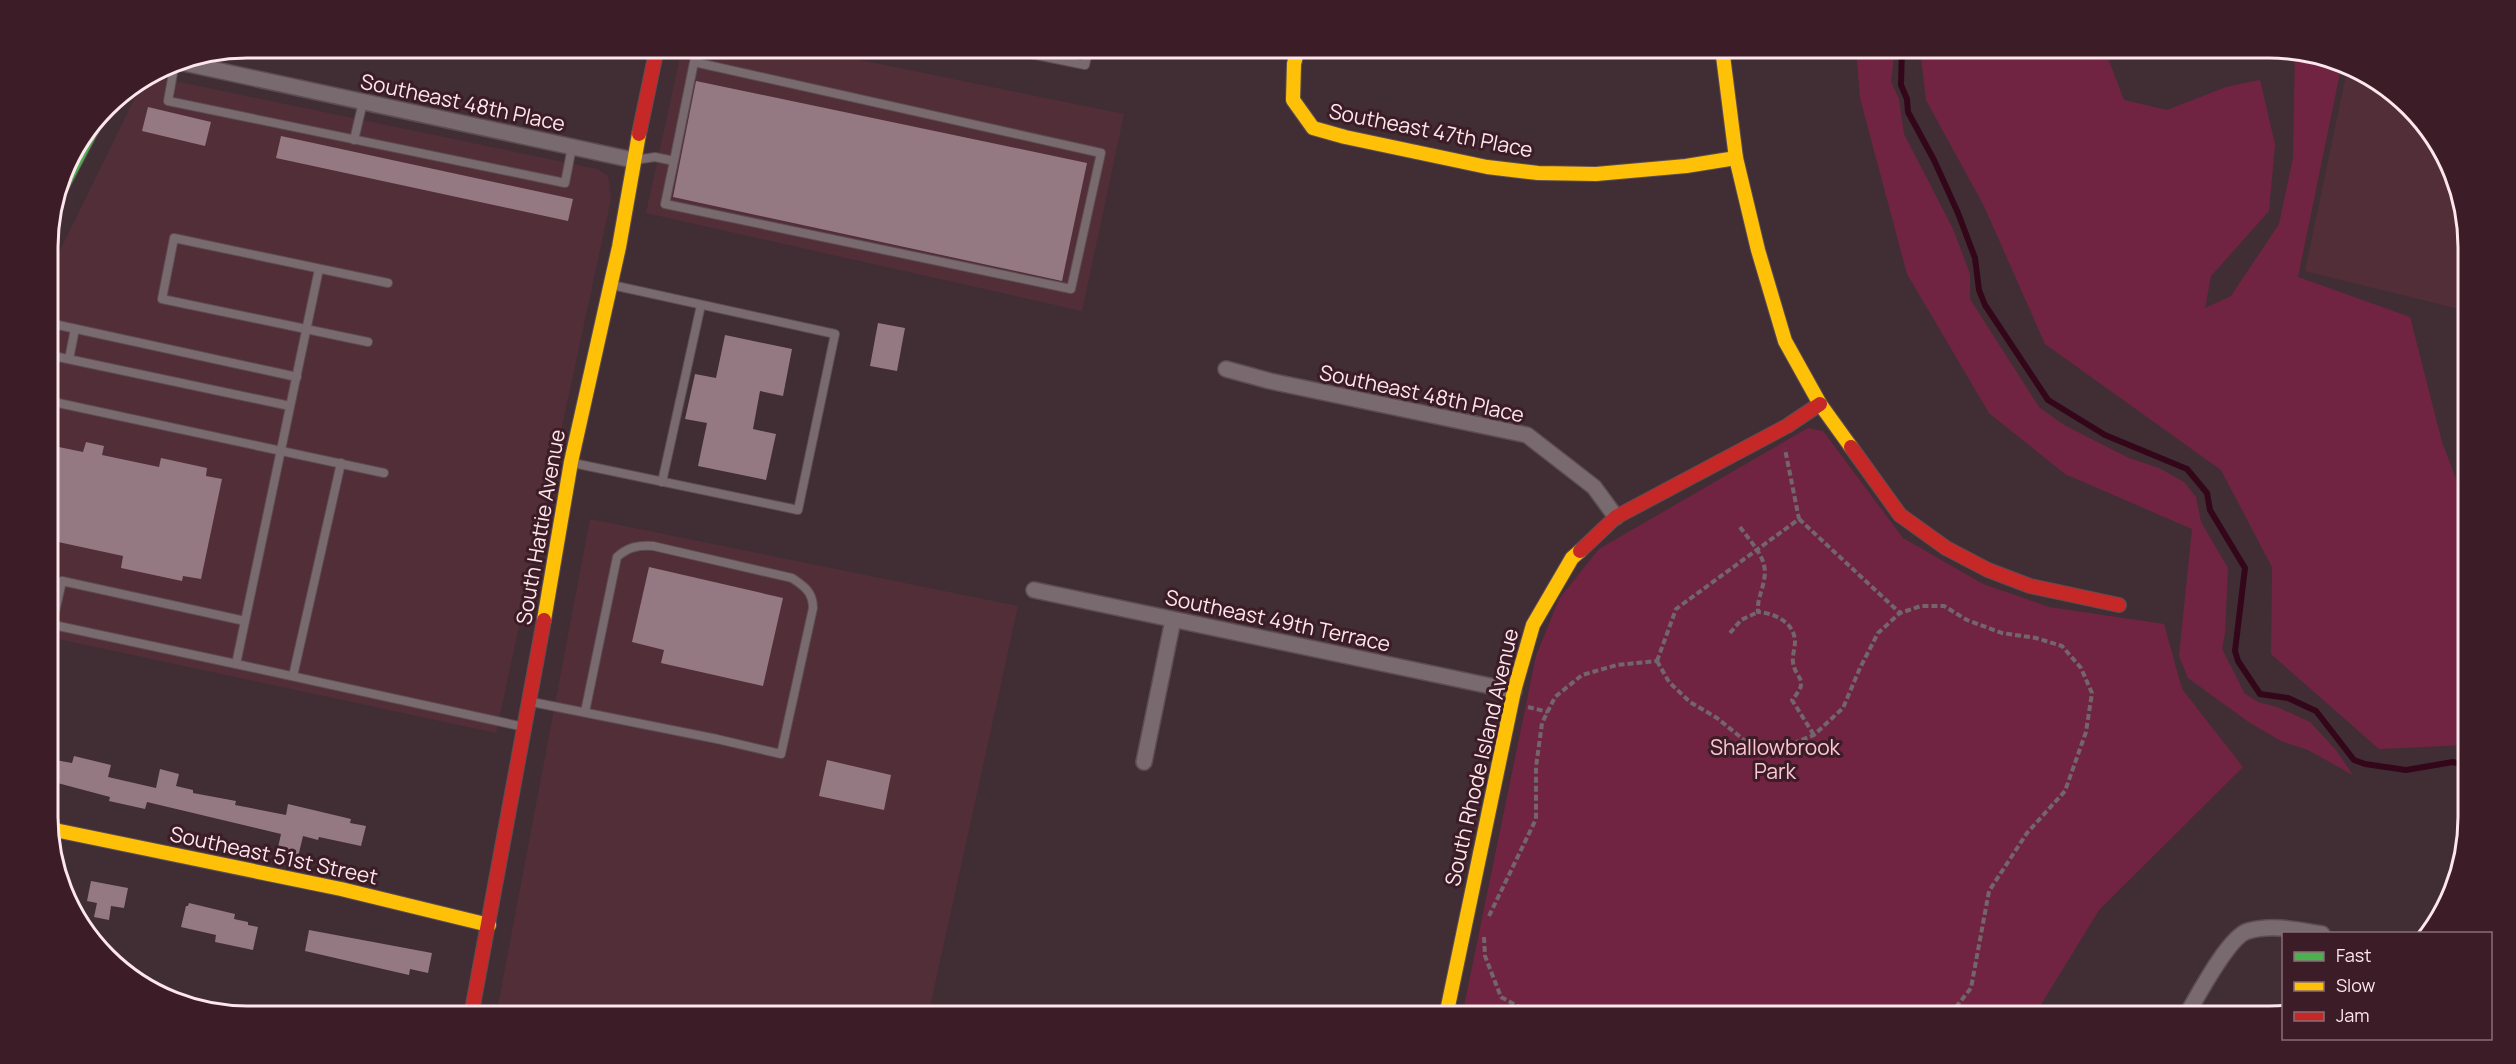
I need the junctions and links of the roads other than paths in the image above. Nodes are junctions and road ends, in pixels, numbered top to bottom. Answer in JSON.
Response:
{"nodes":[{"id":1,"x":1295,"y":58,"type":"edge"},
{"id":2,"x":1723,"y":58,"type":"edge"},
{"id":3,"x":655,"y":59,"type":"edge"},
{"id":4,"x":1053,"y":59,"type":"edge"},
{"id":5,"x":1087,"y":59,"type":"edge"},
{"id":6,"x":197,"y":66,"type":"edge"},
{"id":7,"x":174,"y":73,"type":"edge"},
{"id":8,"x":363,"y":102,"type":"junction"},
{"id":9,"x":354,"y":140,"type":"junction"},
{"id":10,"x":572,"y":147,"type":"junction"},
{"id":11,"x":1736,"y":158,"type":"junction"},
{"id":12,"x":633,"y":160,"type":"junction"},
{"id":13,"x":674,"y":161,"type":"junction"},
{"id":14,"x":319,"y":269,"type":"junction"},
{"id":15,"x":388,"y":283,"type":"dead end"},
{"id":16,"x":611,"y":285,"type":"junction"},
{"id":17,"x":700,"y":305,"type":"junction"},
{"id":18,"x":59,"y":325,"type":"edge"},
{"id":19,"x":75,"y":329,"type":"junction"},
{"id":20,"x":306,"y":331,"type":"junction"},
{"id":21,"x":368,"y":342,"type":"dead end"},
{"id":22,"x":59,"y":357,"type":"edge"},
{"id":23,"x":69,"y":359,"type":"junction"},
{"id":24,"x":1226,"y":369,"type":"dead end"},
{"id":25,"x":297,"y":377,"type":"junction"},
{"id":26,"x":59,"y":403,"type":"edge"},
{"id":27,"x":1820,"y":404,"type":"junction"},
{"id":28,"x":290,"y":406,"type":"junction"},
{"id":29,"x":281,"y":451,"type":"junction"},
{"id":30,"x":571,"y":462,"type":"junction"},
{"id":31,"x":341,"y":464,"type":"junction"},
{"id":32,"x":384,"y":473,"type":"dead end"},
{"id":33,"x":662,"y":482,"type":"junction"},
{"id":34,"x":1616,"y":517,"type":"junction"},
{"id":35,"x":1034,"y":590,"type":"dead end"},
{"id":36,"x":58,"y":595,"type":"edge"},
{"id":37,"x":2119,"y":605,"type":"dead end"},
{"id":38,"x":1173,"y":620,"type":"junction"},
{"id":39,"x":245,"y":621,"type":"junction"},
{"id":40,"x":58,"y":627,"type":"edge"},
{"id":41,"x":236,"y":664,"type":"junction"},
{"id":42,"x":293,"y":676,"type":"junction"},
{"id":43,"x":1514,"y":690,"type":"junction"},
{"id":44,"x":530,"y":702,"type":"junction"},
{"id":45,"x":585,"y":712,"type":"junction"},
{"id":46,"x":525,"y":727,"type":"junction"},
{"id":47,"x":1144,"y":762,"type":"dead end"},
{"id":48,"x":59,"y":831,"type":"edge"},
{"id":49,"x":489,"y":926,"type":"junction"},
{"id":50,"x":2315,"y":932,"type":"edge"},
{"id":51,"x":1448,"y":1005,"type":"edge"},
{"id":52,"x":2193,"y":1005,"type":"edge"},
{"id":53,"x":473,"y":1006,"type":"edge"}],
"edges":[{"from":1,"to":11,"type":"street","name":"Southeast 47th Place"},
{"from":2,"to":11,"type":"street"},
{"from":3,"to":12,"type":"street","name":"South Hattie Avenue"},
{"from":4,"to":5,"type":"lane"},
{"from":6,"to":8,"type":"street","name":"Southeast 48th Place"},
{"from":7,"to":9,"type":"lane"},
{"from":8,"to":9,"type":"lane"},
{"from":8,"to":10,"type":"street","name":"Southeast 48th Place"},
{"from":9,"to":10,"type":"lane"},
{"from":10,"to":12,"type":"street","name":"Southeast 48th Place"},
{"from":11,"to":27,"type":"street"},
{"from":12,"to":13,"type":"lane"},
{"from":12,"to":16,"type":"street","name":"South Hattie Avenue"},
{"from":13,"to":13,"type":"lane"},
{"from":14,"to":15,"type":"lane"},
{"from":14,"to":20,"type":"lane"},
{"from":14,"to":20,"type":"lane"},
{"from":16,"to":17,"type":"lane"},
{"from":16,"to":30,"type":"street","name":"South Hattie Avenue"},
{"from":17,"to":33,"type":"lane"},
{"from":17,"to":33,"type":"lane"},
{"from":18,"to":19,"type":"lane"},
{"from":19,"to":23,"type":"lane"},
{"from":19,"to":25,"type":"lane"},
{"from":20,"to":21,"type":"lane"},
{"from":20,"to":25,"type":"lane"},
{"from":22,"to":23,"type":"lane"},
{"from":23,"to":28,"type":"lane"},
{"from":24,"to":34,"type":"street","name":"Southeast 48th Place"},
{"from":25,"to":28,"type":"lane"},
{"from":26,"to":29,"type":"lane"},
{"from":27,"to":34,"type":"street","name":"South Rhode Island Avenue"},
{"from":27,"to":37,"type":"street"},
{"from":28,"to":29,"type":"lane"},
{"from":29,"to":31,"type":"lane"},
{"from":29,"to":39,"type":"lane"},
{"from":30,"to":33,"type":"lane"},
{"from":30,"to":44,"type":"street","name":"South Hattie Avenue"},
{"from":31,"to":32,"type":"lane"},
{"from":31,"to":42,"type":"lane"},
{"from":34,"to":43,"type":"street","name":"South Rhode Island Avenue"},
{"from":35,"to":38,"type":"street","name":"Southeast 49th Terrace"},
{"from":36,"to":39,"type":"lane"},
{"from":38,"to":43,"type":"street","name":"Southeast 49th Terrace"},
{"from":38,"to":47,"type":"street"},
{"from":39,"to":41,"type":"lane"},
{"from":40,"to":41,"type":"lane"},
{"from":41,"to":42,"type":"lane"},
{"from":42,"to":46,"type":"lane"},
{"from":43,"to":51,"type":"street","name":"South Rhode Island Avenue"},
{"from":44,"to":45,"type":"lane"},
{"from":44,"to":46,"type":"street","name":"South Hattie Avenue"},
{"from":45,"to":45,"type":"lane"},
{"from":46,"to":49,"type":"street","name":"South Hattie Avenue"},
{"from":48,"to":49,"type":"street","name":"Southeast 51st Street"},
{"from":49,"to":53,"type":"street","name":"South Hattie Avenue"},
{"from":50,"to":52,"type":"street"}]}
